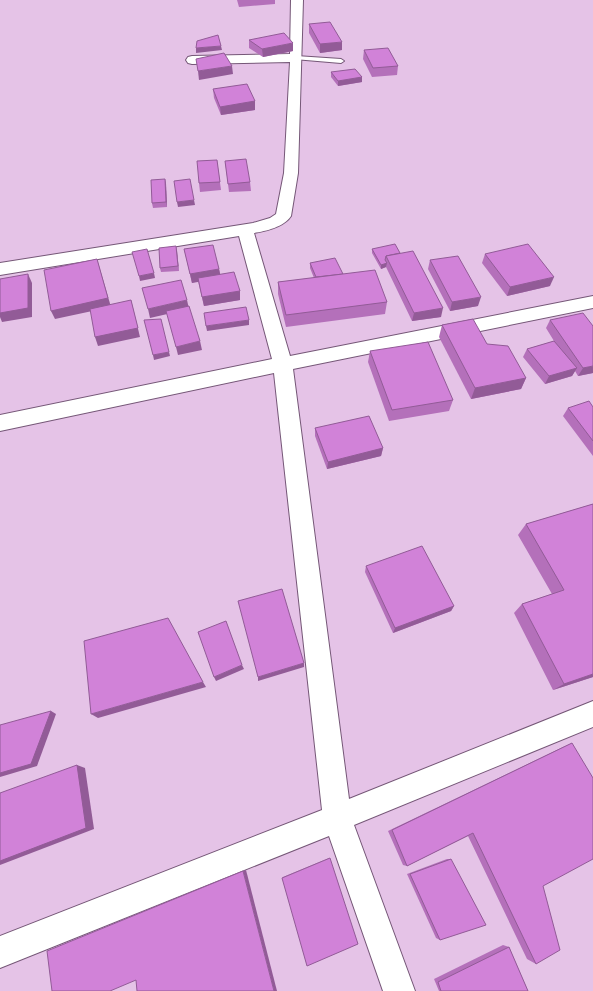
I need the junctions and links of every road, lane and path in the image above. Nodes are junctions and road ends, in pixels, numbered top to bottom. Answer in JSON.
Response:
{"nodes":[{"id":1,"x":297,"y":0,"type":"edge"},
{"id":2,"x":296,"y":58,"type":"junction"},
{"id":3,"x":192,"y":60,"type":"dead end"},
{"id":4,"x":340,"y":61,"type":"dead end"},
{"id":5,"x":245,"y":230,"type":"junction"},
{"id":6,"x":0,"y":269,"type":"edge"},
{"id":7,"x":584,"y":304,"type":"edge"},
{"id":8,"x":588,"y":323,"type":"edge"},
{"id":9,"x":283,"y":364,"type":"junction"},
{"id":10,"x":0,"y":423,"type":"edge"},
{"id":11,"x":593,"y":714,"type":"edge"},
{"id":12,"x":337,"y":818,"type":"junction"},
{"id":13,"x":0,"y":952,"type":"edge"},
{"id":14,"x":400,"y":991,"type":"edge"}],
"edges":[{"from":1,"to":2,"type":"street"},
{"from":2,"to":3,"type":"street"},
{"from":2,"to":4,"type":"lane"},
{"from":2,"to":5,"type":"street"},
{"from":5,"to":6,"type":"street"},
{"from":5,"to":9,"type":"street"},
{"from":7,"to":8,"type":"street"},
{"from":7,"to":9,"type":"street"},
{"from":9,"to":10,"type":"street"},
{"from":9,"to":12,"type":"street"},
{"from":11,"to":12,"type":"street"},
{"from":12,"to":13,"type":"street"},
{"from":12,"to":14,"type":"street"}]}
